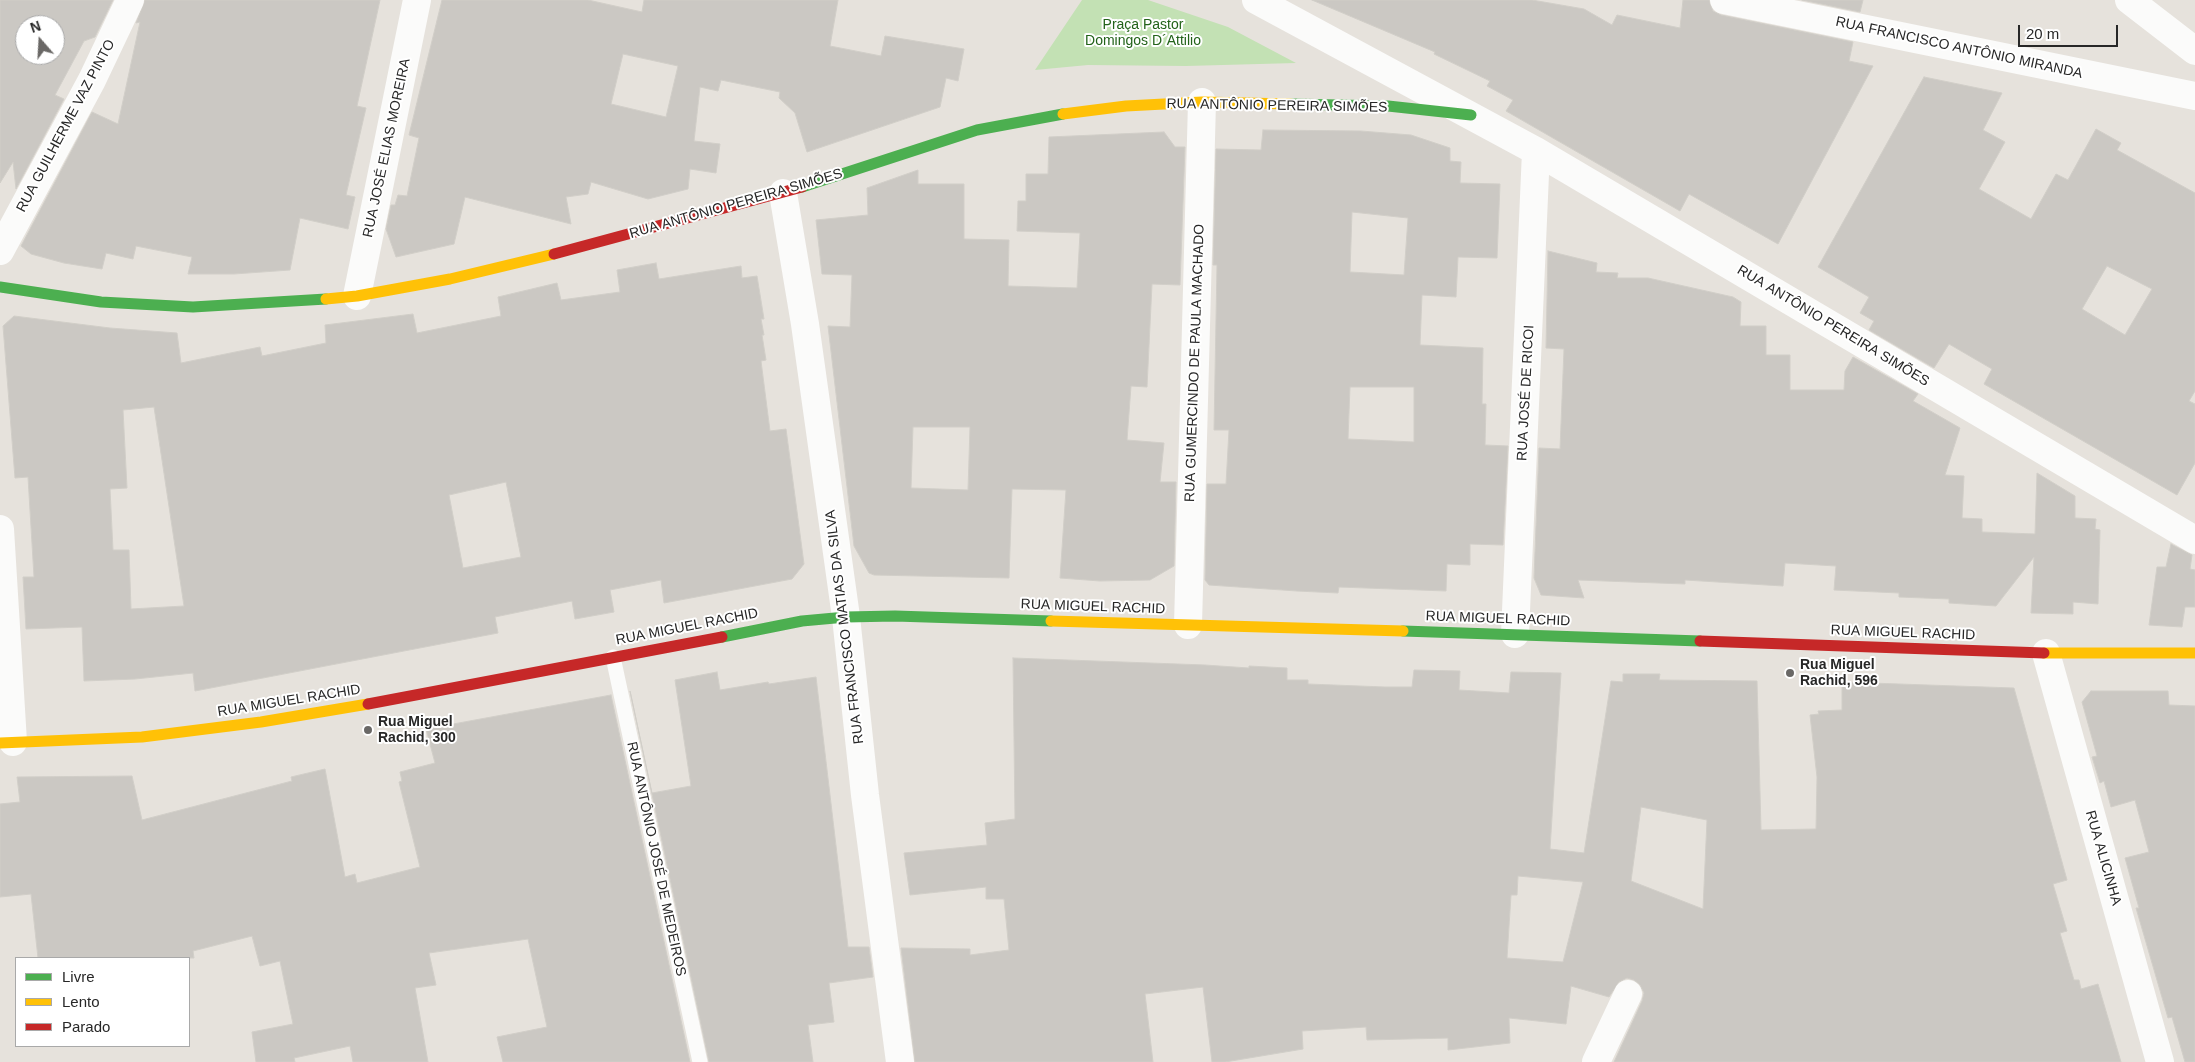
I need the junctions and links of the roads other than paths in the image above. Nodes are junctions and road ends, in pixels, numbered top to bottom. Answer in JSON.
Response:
{"nodes":[{"id":1,"x":130,"y":0,"type":"edge"},
{"id":2,"x":418,"y":0,"type":"edge"},
{"id":3,"x":1256,"y":0,"type":"edge"},
{"id":4,"x":1724,"y":0,"type":"edge"},
{"id":5,"x":2129,"y":0,"type":"edge"},
{"id":6,"x":2195,"y":51,"type":"edge"},
{"id":7,"x":2195,"y":96,"type":"edge"},
{"id":8,"x":1202,"y":102,"type":"junction"},
{"id":9,"x":1470,"y":115,"type":"junction"},
{"id":10,"x":1536,"y":151,"type":"junction"},
{"id":11,"x":784,"y":193,"type":"junction"},
{"id":12,"x":0,"y":251,"type":"edge"},
{"id":13,"x":0,"y":287,"type":"edge"},
{"id":14,"x":357,"y":296,"type":"junction"},
{"id":15,"x":0,"y":529,"type":"edge"},
{"id":16,"x":2195,"y":540,"type":"edge"},
{"id":17,"x":846,"y":618,"type":"junction"},
{"id":18,"x":1188,"y":625,"type":"junction"},
{"id":19,"x":1515,"y":634,"type":"junction"},
{"id":20,"x":2046,"y":653,"type":"junction"},
{"id":21,"x":2195,"y":653,"type":"edge"},
{"id":22,"x":613,"y":657,"type":"junction"},
{"id":23,"x":6,"y":743,"type":"edge"},
{"id":24,"x":1628,"y":994,"type":"dead end"},
{"id":25,"x":2155,"y":1061,"type":"edge"},
{"id":26,"x":700,"y":1062,"type":"edge"},
{"id":27,"x":900,"y":1062,"type":"edge"},
{"id":28,"x":1596,"y":1062,"type":"edge"}],
"edges":[{"from":1,"to":12,"type":"street","name":"RUA GUILHERME VAZ PINTO"},
{"from":2,"to":14,"type":"street","name":"RUA JOSÉ ELIAS MOREIRA"},
{"from":3,"to":9,"type":"street","name":"RUA ANTÔNIO PEREIRA SIMÕES"},
{"from":4,"to":7,"type":"street","name":"RUA FRANCISCO ANTÔNIO MIRANDA"},
{"from":5,"to":6,"type":"street"},
{"from":8,"to":9,"type":"main road","name":"RUA ANTÔNIO PEREIRA SIMÕES"},
{"from":8,"to":11,"type":"main road","name":"RUA ANTÔNIO PEREIRA SIMÕES"},
{"from":8,"to":18,"type":"street","name":"RUA GUMERCINDO DE PAULA MACHADO"},
{"from":9,"to":10,"type":"street","name":"RUA ANTÔNIO PEREIRA SIMÕES"},
{"from":10,"to":16,"type":"street","name":"RUA ANTÔNIO PEREIRA SIMÕES"},
{"from":10,"to":19,"type":"street","name":"RUA JOSÉ DE RICOI"},
{"from":11,"to":14,"type":"main road","name":"RUA ANTÔNIO PEREIRA SIMÕES"},
{"from":11,"to":17,"type":"street","name":"RUA FRANCISCO MATIAS DA SILVA"},
{"from":13,"to":14,"type":"main road","name":"RUA ANTÔNIO PEREIRA SIMÕES"},
{"from":15,"to":23,"type":"street"},
{"from":17,"to":18,"type":"main road","name":"RUA MIGUEL RACHID"},
{"from":17,"to":22,"type":"main road","name":"RUA MIGUEL RACHID"},
{"from":17,"to":27,"type":"street","name":"RUA FRANCISCO MATIAS DA SILVA"},
{"from":18,"to":19,"type":"main road","name":"RUA MIGUEL RACHID"},
{"from":19,"to":20,"type":"main road","name":"RUA MIGUEL RACHID"},
{"from":20,"to":21,"type":"main road","name":"RUA MIGUEL RACHID"},
{"from":20,"to":25,"type":"street","name":"RUA ALICINHA"},
{"from":22,"to":23,"type":"main road","name":"RUA MIGUEL RACHID"},
{"from":22,"to":26,"type":"lane","name":"RUA ANTÔNIO JOSÉ DE MEDEIROS"},
{"from":24,"to":28,"type":"street"}]}
